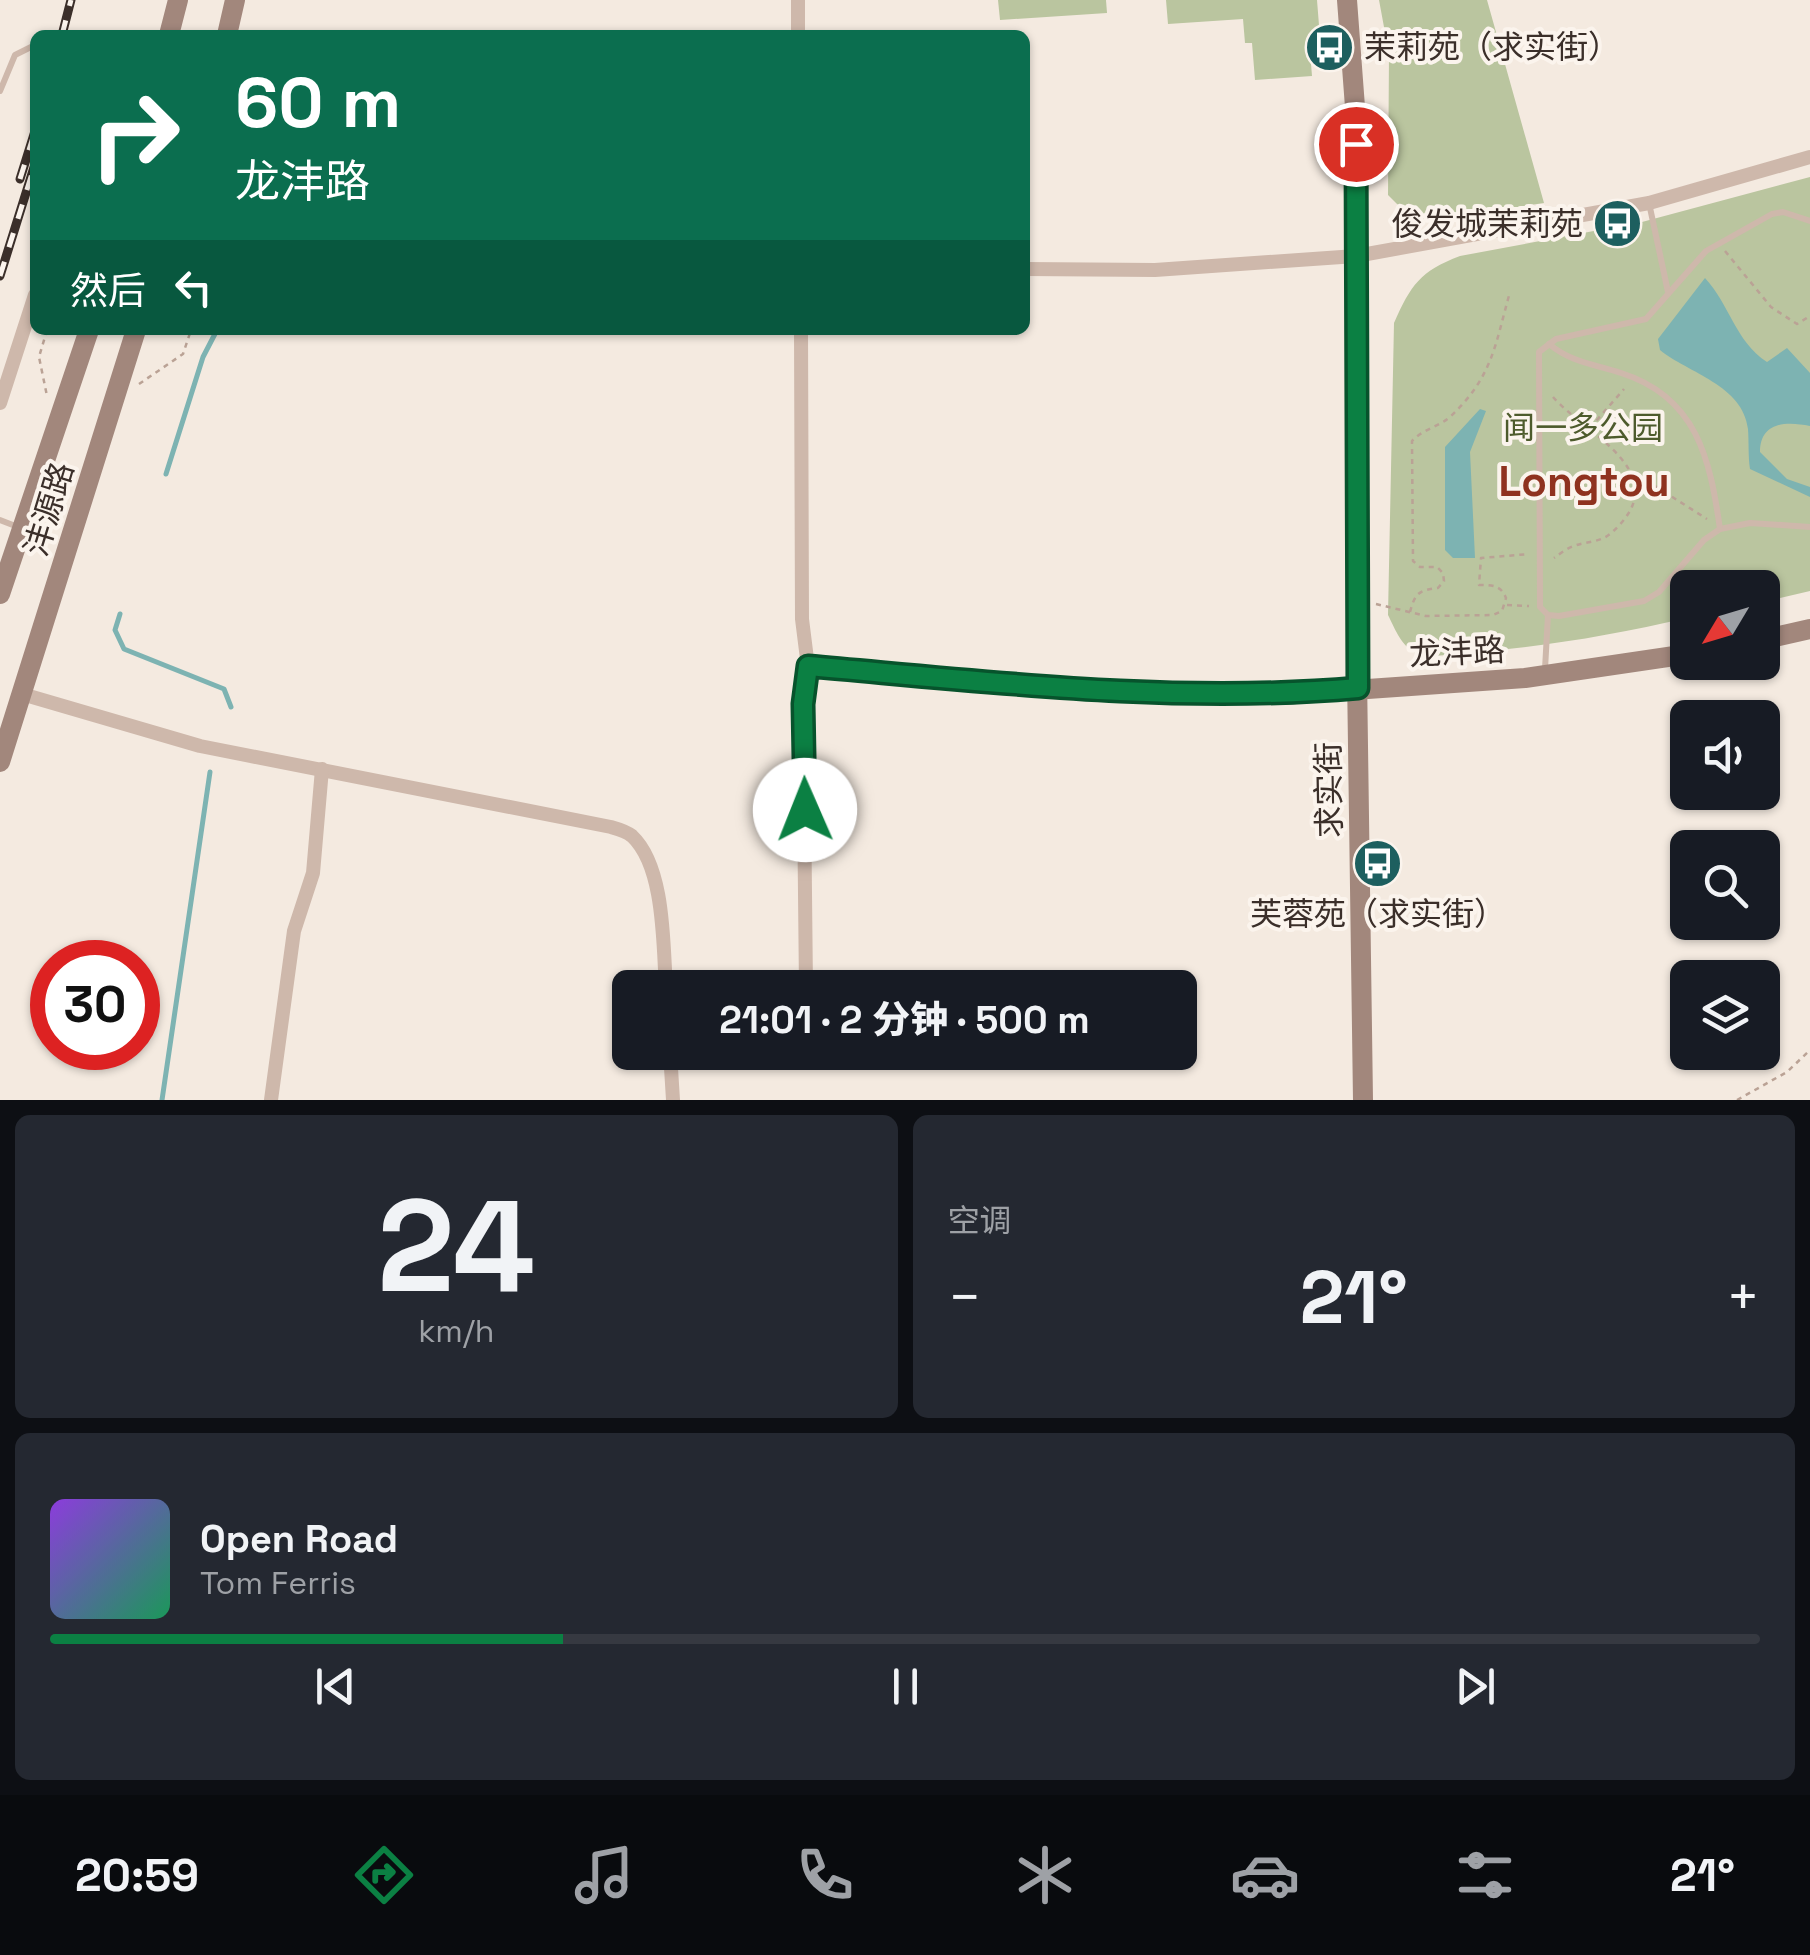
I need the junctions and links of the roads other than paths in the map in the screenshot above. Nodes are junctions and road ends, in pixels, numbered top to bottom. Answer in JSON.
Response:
{"nodes":[{"id":1,"x":178,"y":0,"type":"edge"},
{"id":2,"x":235,"y":0,"type":"edge"},
{"id":3,"x":798,"y":0,"type":"edge"},
{"id":4,"x":1347,"y":0,"type":"edge"},
{"id":5,"x":171,"y":30,"type":"edge"},
{"id":6,"x":228,"y":30,"type":"edge"},
{"id":7,"x":798,"y":30,"type":"edge"},
{"id":8,"x":30,"y":48,"type":"edge"},
{"id":9,"x":0,"y":91,"type":"edge"},
{"id":10,"x":1810,"y":157,"type":"edge"},
{"id":11,"x":1649,"y":203,"type":"junction"},
{"id":12,"x":1810,"y":222,"type":"edge"},
{"id":13,"x":1356,"y":256,"type":"junction"},
{"id":14,"x":1030,"y":269,"type":"edge"},
{"id":15,"x":1668,"y":293,"type":"junction"},
{"id":16,"x":30,"y":310,"type":"edge"},
{"id":17,"x":87,"y":335,"type":"edge"},
{"id":18,"x":134,"y":335,"type":"edge"},
{"id":19,"x":801,"y":335,"type":"edge"},
{"id":20,"x":1549,"y":344,"type":"junction"},
{"id":21,"x":0,"y":403,"type":"edge"},
{"id":22,"x":0,"y":520,"type":"edge"},
{"id":23,"x":1810,"y":527,"type":"edge"},
{"id":24,"x":23,"y":528,"type":"junction"},
{"id":25,"x":1720,"y":529,"type":"junction"},
{"id":26,"x":0,"y":594,"type":"edge"},
{"id":27,"x":1548,"y":615,"type":"junction"},
{"id":28,"x":1810,"y":629,"type":"edge"},
{"id":29,"x":1780,"y":636,"type":"edge"},
{"id":30,"x":1670,"y":657,"type":"edge"},
{"id":31,"x":808,"y":666,"type":"junction"},
{"id":32,"x":1544,"y":676,"type":"junction"},
{"id":33,"x":1358,"y":688,"type":"junction"},
{"id":34,"x":22,"y":694,"type":"junction"},
{"id":35,"x":0,"y":762,"type":"edge"},
{"id":36,"x":322,"y":769,"type":"junction"},
{"id":37,"x":665,"y":970,"type":"edge"},
{"id":38,"x":806,"y":970,"type":"edge"},
{"id":39,"x":671,"y":1070,"type":"edge"},
{"id":40,"x":270,"y":1100,"type":"edge"},
{"id":41,"x":673,"y":1100,"type":"edge"},
{"id":42,"x":1363,"y":1100,"type":"edge"}],
"edges":[{"from":1,"to":5,"type":"street"},
{"from":2,"to":6,"type":"street"},
{"from":3,"to":7,"type":"street"},
{"from":4,"to":13,"type":"street","name":"求实街"},
{"from":8,"to":9,"type":"lane"},
{"from":10,"to":11,"type":"street"},
{"from":11,"to":13,"type":"street"},
{"from":11,"to":15,"type":"lane"},
{"from":12,"to":15,"type":"lane"},
{"from":13,"to":14,"type":"street"},
{"from":13,"to":33,"type":"street","name":"求实街"},
{"from":15,"to":20,"type":"lane"},
{"from":16,"to":21,"type":"street"},
{"from":17,"to":24,"type":"street","name":"沣源路"},
{"from":18,"to":34,"type":"street","name":"沣源路"},
{"from":19,"to":31,"type":"street"},
{"from":20,"to":25,"type":"lane"},
{"from":20,"to":27,"type":"lane"},
{"from":22,"to":24,"type":"lane"},
{"from":23,"to":25,"type":"lane"},
{"from":24,"to":26,"type":"street","name":"沣源路"},
{"from":25,"to":27,"type":"lane"},
{"from":27,"to":32,"type":"lane"},
{"from":28,"to":29,"type":"street"},
{"from":30,"to":32,"type":"street","name":"龙沣路"},
{"from":31,"to":33,"type":"street","name":"龙沣路"},
{"from":31,"to":38,"type":"street"},
{"from":32,"to":33,"type":"street","name":"龙沣路"},
{"from":33,"to":42,"type":"street","name":"求实街"},
{"from":34,"to":35,"type":"street","name":"沣源路"},
{"from":34,"to":36,"type":"street"},
{"from":36,"to":37,"type":"street"},
{"from":36,"to":40,"type":"street"},
{"from":39,"to":41,"type":"street"}]}
